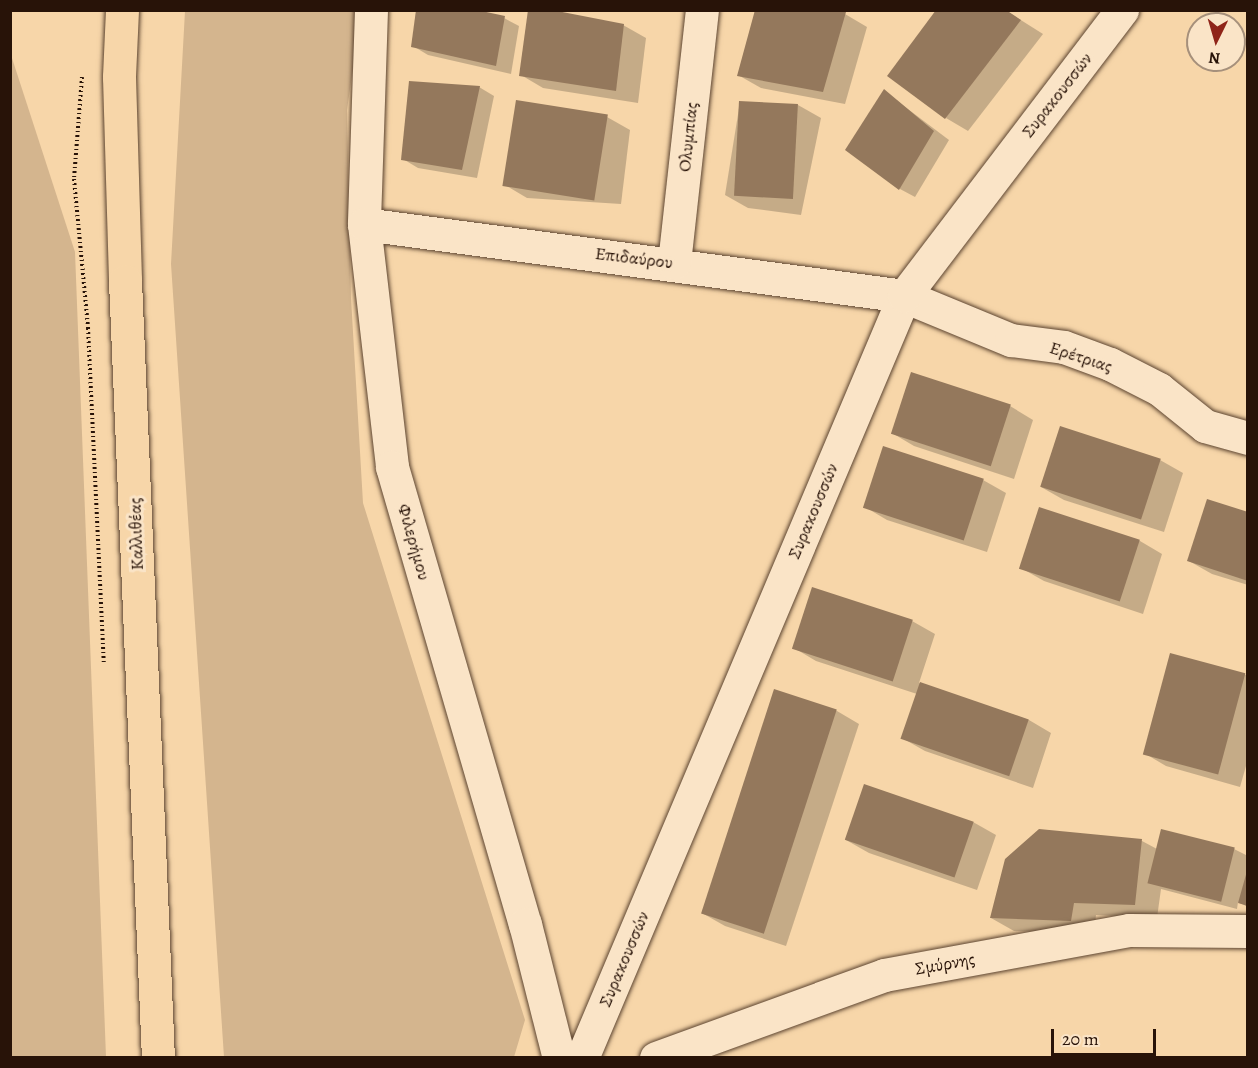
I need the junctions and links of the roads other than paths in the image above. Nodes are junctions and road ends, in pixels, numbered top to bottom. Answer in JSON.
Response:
{"nodes":[{"id":1,"x":122,"y":10,"type":"edge"},
{"id":2,"x":371,"y":10,"type":"edge"},
{"id":3,"x":702,"y":10,"type":"edge"},
{"id":4,"x":1122,"y":10,"type":"edge"},
{"id":5,"x":364,"y":224,"type":"junction"},
{"id":6,"x":674,"y":263,"type":"junction"},
{"id":7,"x":904,"y":296,"type":"junction"},
{"id":8,"x":1248,"y":438,"type":"edge"},
{"id":9,"x":1248,"y":931,"type":"edge"},
{"id":10,"x":158,"y":1058,"type":"edge"},
{"id":11,"x":559,"y":1058,"type":"edge"},
{"id":12,"x":582,"y":1058,"type":"edge"},
{"id":13,"x":656,"y":1058,"type":"edge"}],
"edges":[{"from":1,"to":10,"type":"main road","name":"Καλλιθέας"},
{"from":2,"to":5,"type":"street","name":"Φιλερήμου"},
{"from":3,"to":6,"type":"street","name":"Ολυμπίας"},
{"from":4,"to":7,"type":"street","name":"Συρακουσσών"},
{"from":5,"to":6,"type":"street","name":"Επιδαύρου"},
{"from":5,"to":11,"type":"street","name":"Φιλερήμου"},
{"from":6,"to":7,"type":"street","name":"Επιδαύρου"},
{"from":7,"to":8,"type":"street","name":"Ερέτριας"},
{"from":7,"to":12,"type":"street","name":"Συρακουσσών"},
{"from":9,"to":13,"type":"street","name":"Σμύρνης"}]}
